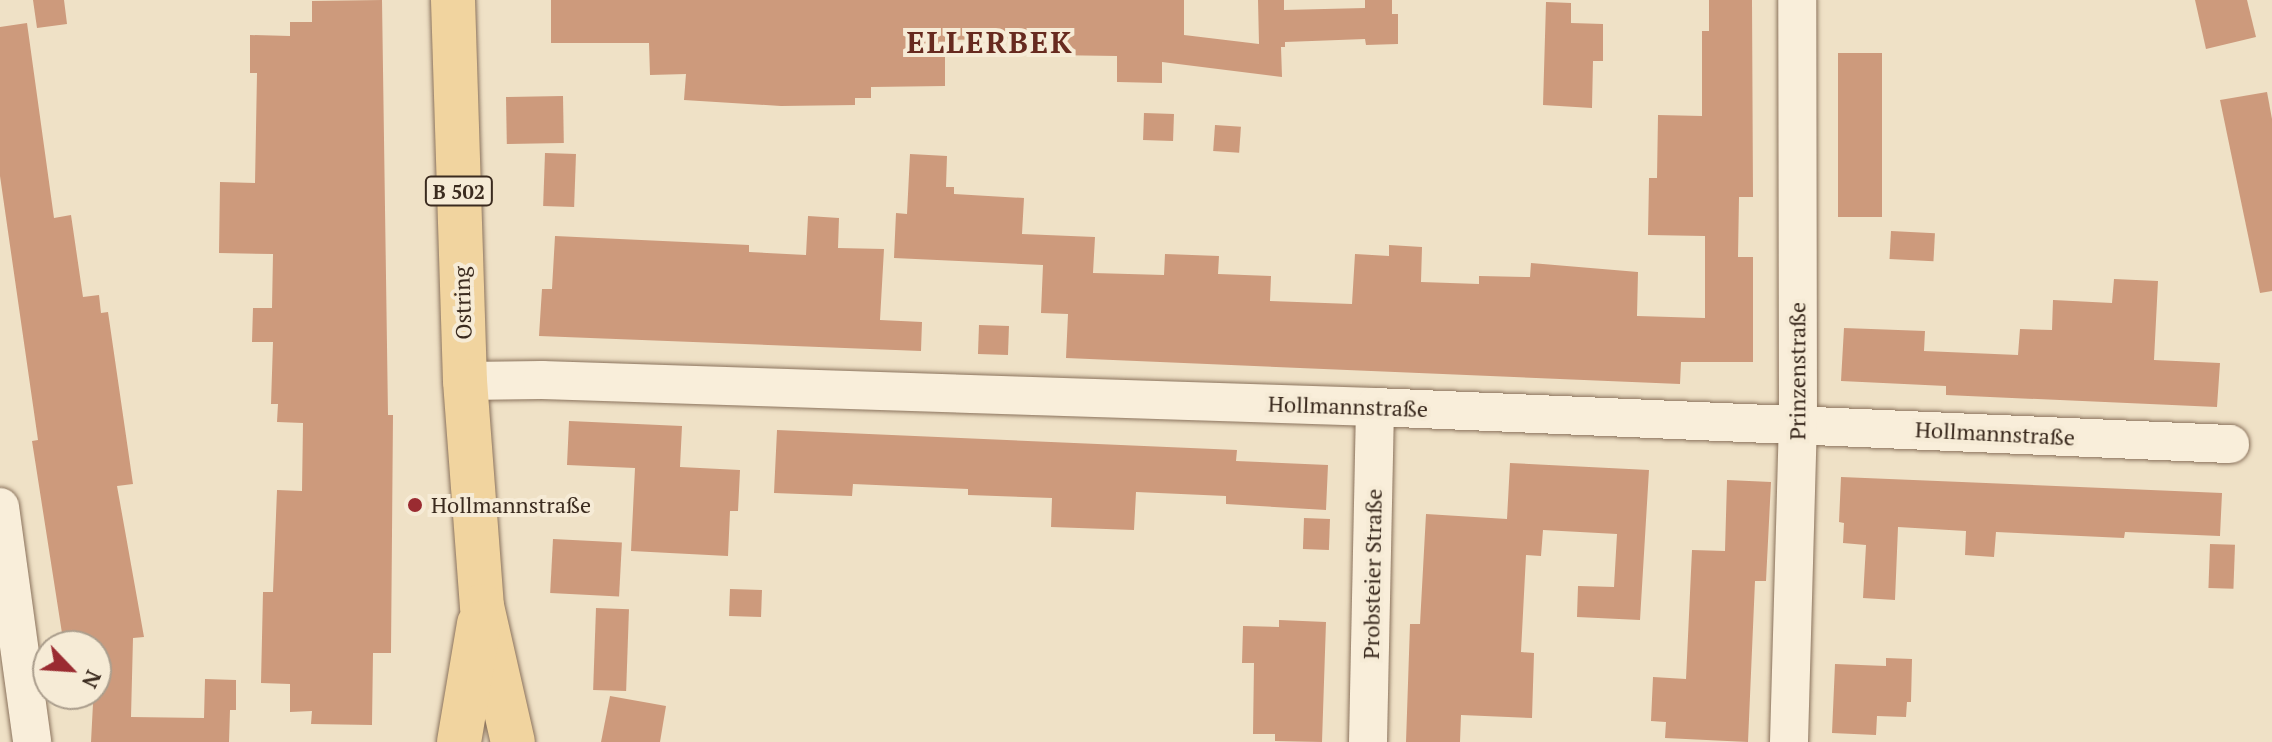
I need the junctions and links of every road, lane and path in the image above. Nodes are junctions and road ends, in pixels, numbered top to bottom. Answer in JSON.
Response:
{"nodes":[{"id":1,"x":453,"y":0,"type":"edge"},
{"id":2,"x":1797,"y":0,"type":"edge"},
{"id":3,"x":465,"y":381,"type":"junction"},
{"id":4,"x":1375,"y":407,"type":"junction"},
{"id":5,"x":1798,"y":423,"type":"junction"},
{"id":6,"x":2230,"y":444,"type":"dead end"},
{"id":7,"x":0,"y":507,"type":"edge"},
{"id":8,"x":482,"y":606,"type":"junction"},
{"id":9,"x":32,"y":742,"type":"edge"},
{"id":10,"x":459,"y":742,"type":"edge"},
{"id":11,"x":513,"y":742,"type":"edge"},
{"id":12,"x":1368,"y":742,"type":"edge"},
{"id":13,"x":1789,"y":742,"type":"edge"}],
"edges":[{"from":1,"to":3,"type":"main road","name":"Ostring","number":"B 502"},
{"from":2,"to":5,"type":"street","name":"Prinzenstraße"},
{"from":3,"to":4,"type":"street","name":"Hollmannstraße"},
{"from":3,"to":8,"type":"main road","name":"Ostring","number":"B 502"},
{"from":4,"to":5,"type":"street","name":"Hollmannstraße"},
{"from":4,"to":12,"type":"street","name":"Probsteier Straße"},
{"from":5,"to":6,"type":"street","name":"Hollmannstraße"},
{"from":5,"to":13,"type":"street","name":"Prinzenstraße"},
{"from":7,"to":9,"type":"street"},
{"from":8,"to":10,"type":"main road","name":"Ostring","number":"B 502"},
{"from":8,"to":11,"type":"main road","name":"Ostring","number":"B 502"}]}
